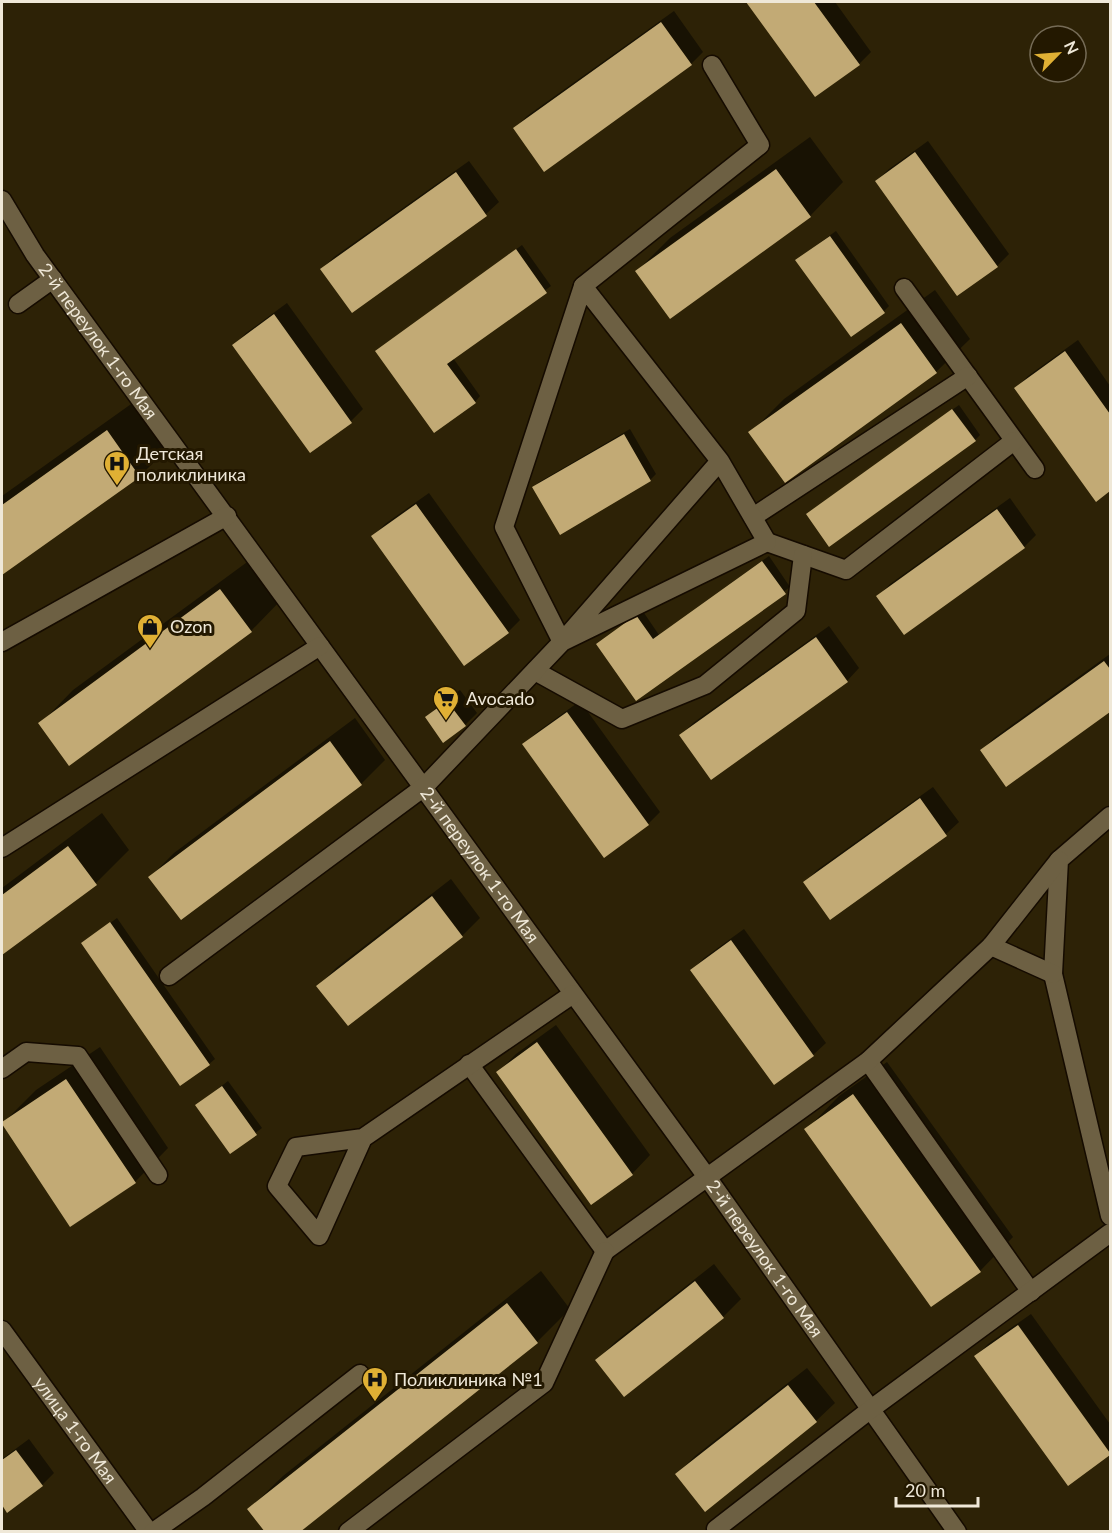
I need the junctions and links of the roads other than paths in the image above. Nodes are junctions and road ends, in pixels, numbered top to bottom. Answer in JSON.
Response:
{"nodes":[{"id":1,"x":712,"y":65,"type":"dead end"},
{"id":2,"x":2,"y":201,"type":"edge"},
{"id":3,"x":53,"y":279,"type":"junction"},
{"id":4,"x":584,"y":286,"type":"junction"},
{"id":5,"x":904,"y":288,"type":"dead end"},
{"id":6,"x":18,"y":304,"type":"dead end"},
{"id":7,"x":968,"y":376,"type":"junction"},
{"id":8,"x":1014,"y":441,"type":"junction"},
{"id":9,"x":720,"y":461,"type":"junction"},
{"id":10,"x":1035,"y":470,"type":"dead end"},
{"id":11,"x":227,"y":516,"type":"junction"},
{"id":12,"x":753,"y":518,"type":"junction"},
{"id":13,"x":767,"y":542,"type":"junction"},
{"id":14,"x":803,"y":555,"type":"junction"},
{"id":15,"x":2,"y":642,"type":"edge"},
{"id":16,"x":562,"y":642,"type":"junction"},
{"id":17,"x":320,"y":646,"type":"junction"},
{"id":18,"x":534,"y":671,"type":"junction"},
{"id":19,"x":424,"y":787,"type":"junction"},
{"id":20,"x":1110,"y":816,"type":"edge"},
{"id":21,"x":2,"y":848,"type":"edge"},
{"id":22,"x":1059,"y":860,"type":"junction"},
{"id":23,"x":992,"y":946,"type":"junction"},
{"id":24,"x":1053,"y":974,"type":"junction"},
{"id":25,"x":169,"y":976,"type":"dead end"},
{"id":26,"x":573,"y":994,"type":"junction"},
{"id":27,"x":868,"y":1061,"type":"junction"},
{"id":28,"x":469,"y":1064,"type":"junction"},
{"id":29,"x":2,"y":1069,"type":"edge"},
{"id":30,"x":363,"y":1138,"type":"junction"},
{"id":31,"x":158,"y":1175,"type":"dead end"},
{"id":32,"x":707,"y":1177,"type":"junction"},
{"id":33,"x":1106,"y":1178,"type":"edge"},
{"id":34,"x":1110,"y":1216,"type":"edge"},
{"id":35,"x":1110,"y":1233,"type":"edge"},
{"id":36,"x":605,"y":1251,"type":"junction"},
{"id":37,"x":1031,"y":1292,"type":"junction"},
{"id":38,"x":2,"y":1330,"type":"edge"},
{"id":39,"x":360,"y":1374,"type":"dead end"},
{"id":40,"x":871,"y":1409,"type":"junction"},
{"id":41,"x":369,"y":1525,"type":"edge"},
{"id":42,"x":716,"y":1529,"type":"dead end"},
{"id":43,"x":151,"y":1532,"type":"edge"},
{"id":44,"x":348,"y":1532,"type":"edge"},
{"id":45,"x":957,"y":1532,"type":"edge"}],
"edges":[{"from":1,"to":4,"type":"street"},
{"from":2,"to":3,"type":"street","name":"2-й переулок 1-го Мая"},
{"from":3,"to":6,"type":"street"},
{"from":3,"to":11,"type":"street","name":"2-й переулок 1-го Мая"},
{"from":4,"to":9,"type":"street"},
{"from":4,"to":16,"type":"street"},
{"from":5,"to":7,"type":"street"},
{"from":7,"to":8,"type":"street"},
{"from":7,"to":12,"type":"street"},
{"from":8,"to":10,"type":"street"},
{"from":8,"to":14,"type":"street"},
{"from":9,"to":12,"type":"street"},
{"from":9,"to":16,"type":"street"},
{"from":11,"to":15,"type":"street"},
{"from":11,"to":17,"type":"street","name":"2-й переулок 1-го Мая"},
{"from":12,"to":13,"type":"street"},
{"from":13,"to":14,"type":"street"},
{"from":13,"to":16,"type":"street"},
{"from":14,"to":18,"type":"street"},
{"from":16,"to":18,"type":"street"},
{"from":17,"to":19,"type":"street","name":"2-й переулок 1-го Мая"},
{"from":17,"to":21,"type":"street"},
{"from":18,"to":19,"type":"street"},
{"from":19,"to":25,"type":"street"},
{"from":19,"to":26,"type":"street","name":"2-й переулок 1-го Мая"},
{"from":20,"to":22,"type":"street"},
{"from":22,"to":23,"type":"street"},
{"from":22,"to":24,"type":"street"},
{"from":23,"to":24,"type":"street"},
{"from":23,"to":27,"type":"street"},
{"from":24,"to":33,"type":"street"},
{"from":26,"to":28,"type":"street"},
{"from":26,"to":32,"type":"street","name":"2-й переулок 1-го Мая"},
{"from":27,"to":32,"type":"street"},
{"from":27,"to":37,"type":"street"},
{"from":28,"to":30,"type":"street"},
{"from":28,"to":36,"type":"street"},
{"from":29,"to":31,"type":"street"},
{"from":30,"to":30,"type":"street"},
{"from":32,"to":36,"type":"street"},
{"from":32,"to":40,"type":"street","name":"2-й переулок 1-го Мая"},
{"from":33,"to":34,"type":"street"},
{"from":35,"to":37,"type":"street"},
{"from":36,"to":41,"type":"street"},
{"from":37,"to":40,"type":"street"},
{"from":38,"to":43,"type":"street","name":"улица 1-го Мая"},
{"from":39,"to":43,"type":"street"},
{"from":40,"to":42,"type":"street"},
{"from":40,"to":45,"type":"street","name":"2-й переулок 1-го Мая"},
{"from":41,"to":44,"type":"street"}]}
